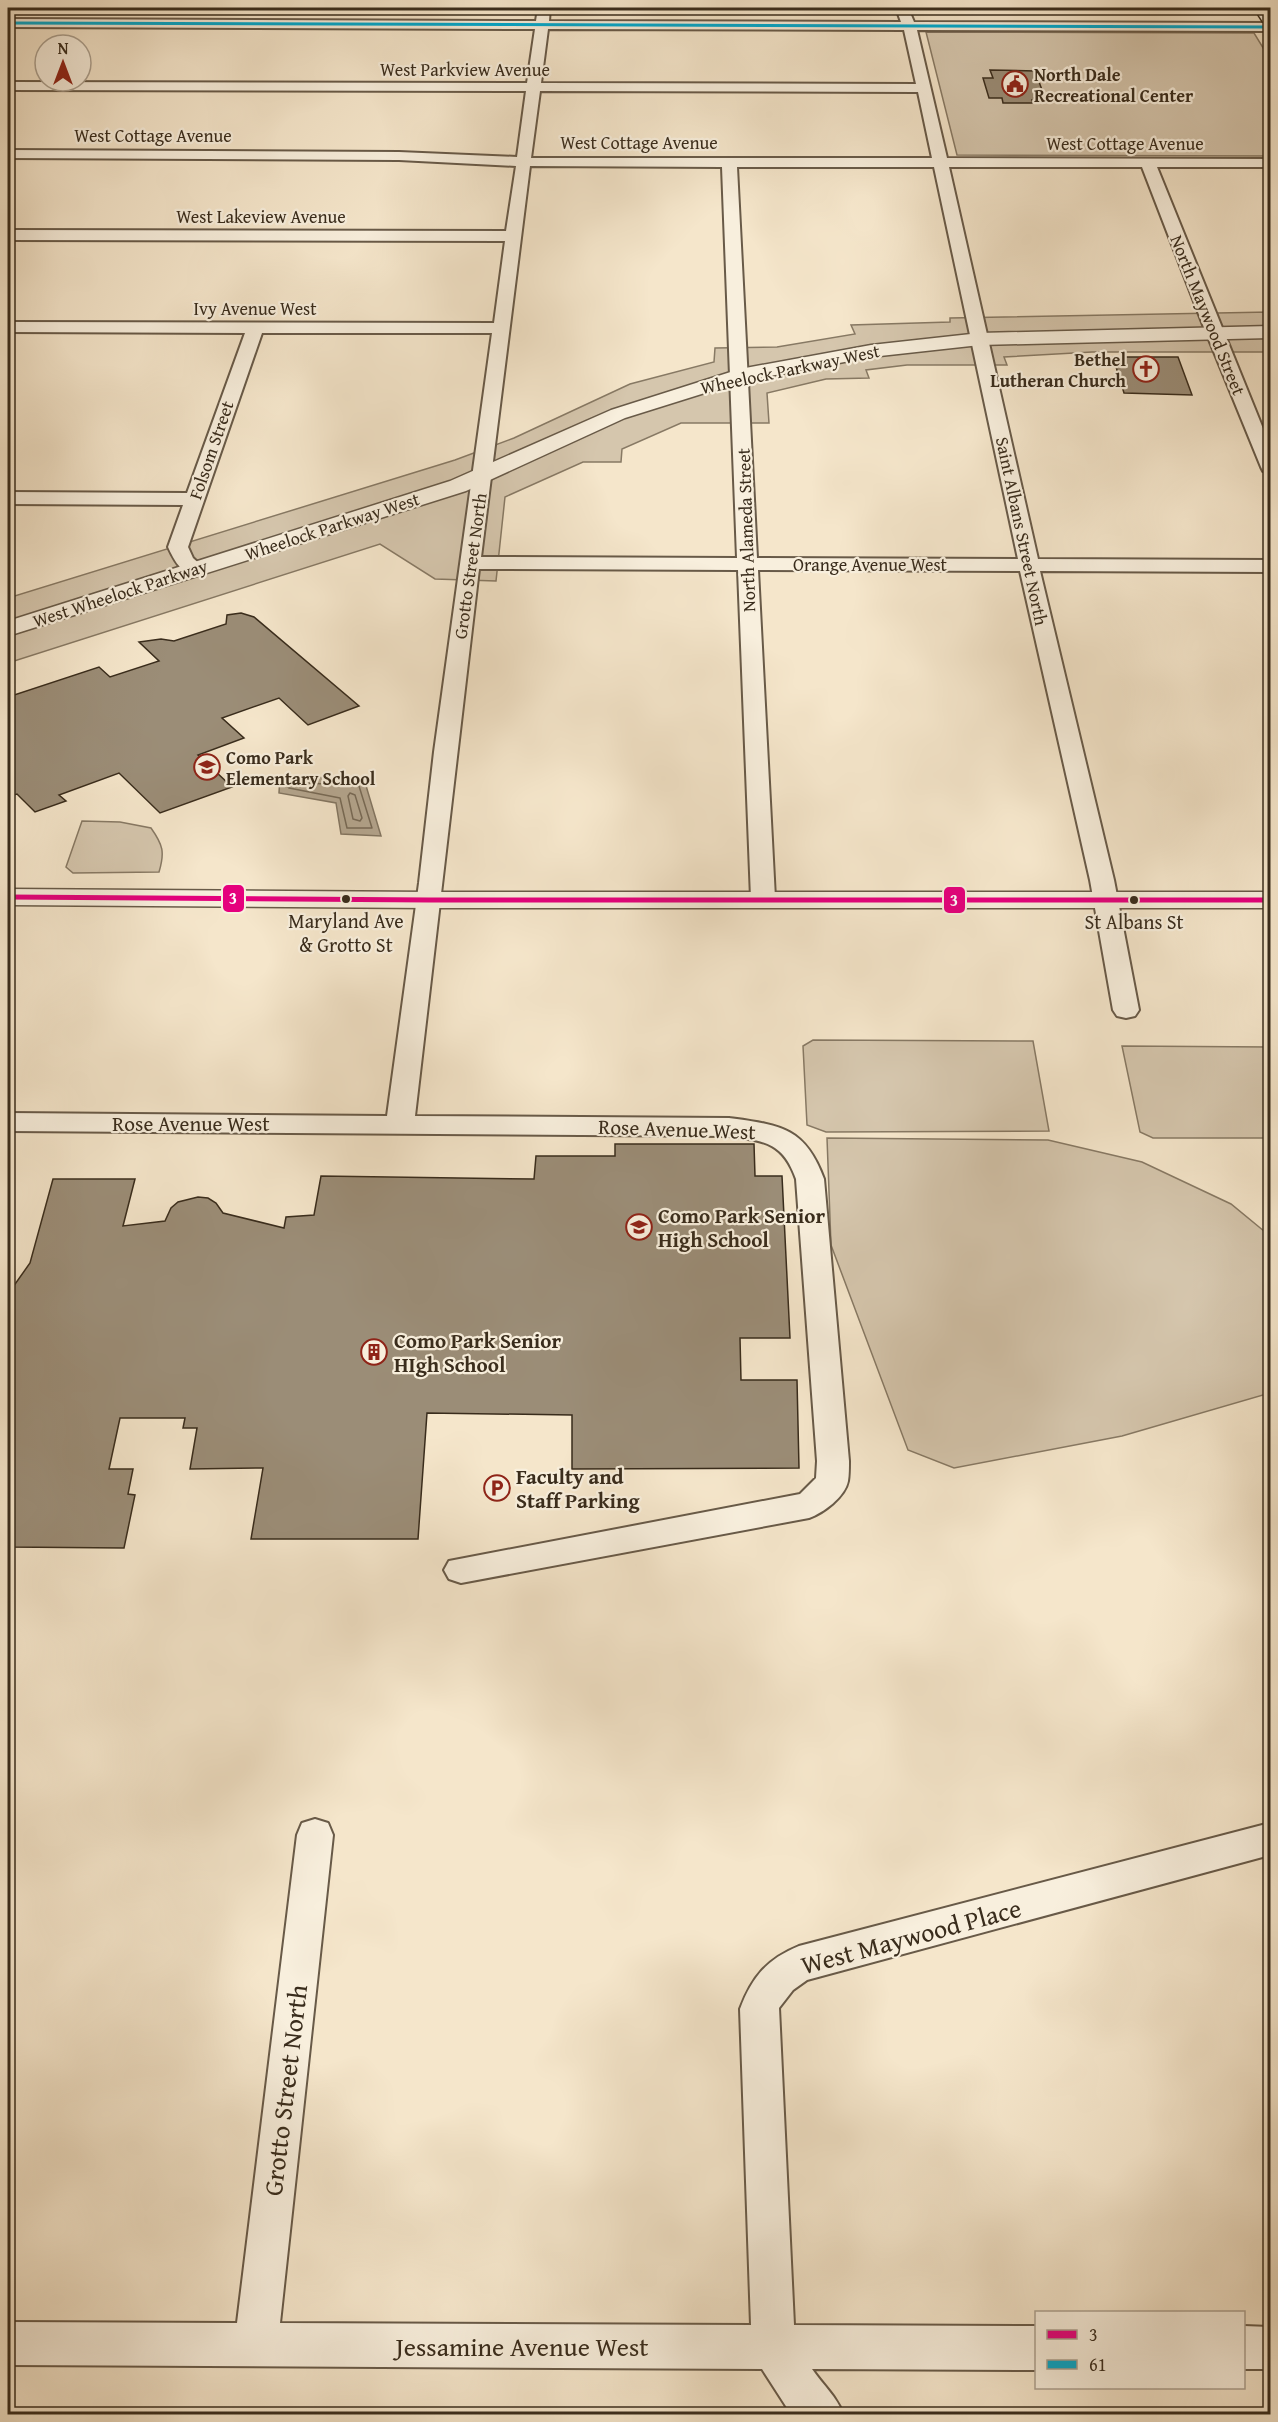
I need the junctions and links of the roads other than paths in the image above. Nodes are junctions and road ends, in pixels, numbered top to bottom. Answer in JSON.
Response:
{"nodes":[{"id":1,"x":544,"y":8,"type":"edge"},
{"id":2,"x":723,"y":8,"type":"edge"},
{"id":3,"x":902,"y":8,"type":"edge"},
{"id":4,"x":1261,"y":8,"type":"edge"},
{"id":5,"x":8,"y":23,"type":"edge"},
{"id":6,"x":542,"y":24,"type":"junction"},
{"id":7,"x":724,"y":24,"type":"junction"},
{"id":8,"x":1270,"y":24,"type":"edge"},
{"id":9,"x":908,"y":26,"type":"junction"},
{"id":10,"x":8,"y":86,"type":"edge"},
{"id":11,"x":532,"y":87,"type":"junction"},
{"id":12,"x":922,"y":88,"type":"junction"},
{"id":13,"x":8,"y":154,"type":"edge"},
{"id":14,"x":524,"y":162,"type":"junction"},
{"id":15,"x":729,"y":162,"type":"junction"},
{"id":16,"x":940,"y":162,"type":"junction"},
{"id":17,"x":1148,"y":163,"type":"junction"},
{"id":18,"x":1270,"y":163,"type":"edge"},
{"id":19,"x":8,"y":235,"type":"edge"},
{"id":20,"x":514,"y":236,"type":"junction"},
{"id":21,"x":10,"y":324,"type":"edge"},
{"id":22,"x":255,"y":327,"type":"junction"},
{"id":23,"x":501,"y":328,"type":"junction"},
{"id":24,"x":1270,"y":332,"type":"edge"},
{"id":25,"x":1215,"y":333,"type":"junction"},
{"id":26,"x":980,"y":339,"type":"junction"},
{"id":27,"x":740,"y":375,"type":"junction"},
{"id":28,"x":1270,"y":467,"type":"edge"},
{"id":29,"x":481,"y":476,"type":"junction"},
{"id":30,"x":8,"y":498,"type":"edge"},
{"id":31,"x":194,"y":499,"type":"junction"},
{"id":32,"x":232,"y":558,"type":"joint"},
{"id":33,"x":470,"y":563,"type":"junction"},
{"id":34,"x":748,"y":564,"type":"junction"},
{"id":35,"x":1029,"y":565,"type":"junction"},
{"id":36,"x":1270,"y":566,"type":"edge"},
{"id":37,"x":195,"y":569,"type":"junction"},
{"id":38,"x":8,"y":629,"type":"edge"},
{"id":39,"x":8,"y":897,"type":"edge"},
{"id":40,"x":763,"y":898,"type":"junction"},
{"id":41,"x":1106,"y":899,"type":"junction"},
{"id":42,"x":429,"y":900,"type":"junction"},
{"id":43,"x":1270,"y":900,"type":"edge"},
{"id":44,"x":1126,"y":1010,"type":"dead end"},
{"id":45,"x":8,"y":1122,"type":"edge"},
{"id":46,"x":400,"y":1125,"type":"junction"},
{"id":47,"x":461,"y":1570,"type":"dead end"},
{"id":48,"x":315,"y":1835,"type":"dead end"},
{"id":49,"x":1270,"y":1839,"type":"edge"},
{"id":50,"x":8,"y":2344,"type":"edge"},
{"id":51,"x":256,"y":2345,"type":"junction"},
{"id":52,"x":772,"y":2347,"type":"junction"},
{"id":53,"x":1035,"y":2348,"type":"edge"},
{"id":54,"x":1245,"y":2348,"type":"edge"},
{"id":55,"x":1270,"y":2348,"type":"edge"},
{"id":56,"x":821,"y":2415,"type":"edge"}],
"edges":[{"from":1,"to":6,"type":"street","name":"Grotto Street North"},
{"from":2,"to":7,"type":"street"},
{"from":3,"to":9,"type":"street","name":"Saint Albans Street North"},
{"from":4,"to":8,"type":"street"},
{"from":5,"to":6,"type":"street"},
{"from":6,"to":7,"type":"street"},
{"from":6,"to":11,"type":"street","name":"Grotto Street North"},
{"from":7,"to":9,"type":"street"},
{"from":8,"to":9,"type":"street"},
{"from":9,"to":12,"type":"street","name":"Saint Albans Street North"},
{"from":10,"to":11,"type":"street","name":"West Parkview Avenue"},
{"from":11,"to":12,"type":"street","name":"West Parkview Avenue"},
{"from":11,"to":14,"type":"street","name":"Grotto Street North"},
{"from":12,"to":16,"type":"street","name":"Saint Albans Street North"},
{"from":13,"to":14,"type":"street","name":"West Cottage Avenue"},
{"from":14,"to":15,"type":"street","name":"West Cottage Avenue"},
{"from":14,"to":20,"type":"street","name":"Grotto Street North"},
{"from":15,"to":16,"type":"street","name":"West Cottage Avenue"},
{"from":15,"to":27,"type":"street","name":"North Alameda Street"},
{"from":16,"to":17,"type":"street","name":"West Cottage Avenue"},
{"from":16,"to":26,"type":"street","name":"Saint Albans Street North"},
{"from":17,"to":18,"type":"street","name":"West Cottage Avenue"},
{"from":17,"to":25,"type":"street","name":"North Maywood Street"},
{"from":19,"to":20,"type":"street","name":"West Lakeview Avenue"},
{"from":20,"to":23,"type":"street","name":"Grotto Street North"},
{"from":21,"to":22,"type":"street","name":"Ivy Avenue West"},
{"from":22,"to":23,"type":"street","name":"Ivy Avenue West"},
{"from":22,"to":31,"type":"street","name":"Folsom Street"},
{"from":23,"to":29,"type":"street","name":"Grotto Street North"},
{"from":24,"to":25,"type":"street","name":"Wheelock Parkway West"},
{"from":25,"to":26,"type":"street","name":"Wheelock Parkway West"},
{"from":25,"to":28,"type":"street","name":"North Maywood Street"},
{"from":26,"to":27,"type":"street","name":"Wheelock Parkway West"},
{"from":26,"to":35,"type":"street","name":"Saint Albans Street North"},
{"from":27,"to":29,"type":"street","name":"Wheelock Parkway West"},
{"from":27,"to":34,"type":"street","name":"North Alameda Street"},
{"from":29,"to":32,"type":"street","name":"Wheelock Parkway West"},
{"from":29,"to":33,"type":"street","name":"Grotto Street North"},
{"from":30,"to":31,"type":"street"},
{"from":31,"to":37,"type":"street","name":"Folsom Street"},
{"from":32,"to":37,"type":"street","name":"West Wheelock Parkway"},
{"from":33,"to":34,"type":"street","name":"Orange Avenue West"},
{"from":33,"to":42,"type":"street","name":"Grotto Street North"},
{"from":34,"to":35,"type":"street","name":"Orange Avenue West"},
{"from":34,"to":40,"type":"street","name":"North Alameda Street"},
{"from":35,"to":36,"type":"street","name":"Orange Avenue West"},
{"from":35,"to":41,"type":"street","name":"Saint Albans Street North"},
{"from":37,"to":38,"type":"street","name":"West Wheelock Parkway"},
{"from":39,"to":42,"type":"street"},
{"from":40,"to":41,"type":"street"},
{"from":40,"to":42,"type":"street"},
{"from":41,"to":43,"type":"street"},
{"from":41,"to":44,"type":"street","name":"Saint Albans Street North"},
{"from":42,"to":46,"type":"street","name":"Grotto Street North"},
{"from":45,"to":46,"type":"street","name":"Rose Avenue West"},
{"from":46,"to":47,"type":"street","name":"Rose Avenue West"},
{"from":48,"to":51,"type":"street","name":"Grotto Street North"},
{"from":49,"to":52,"type":"street","name":"West Maywood Place"},
{"from":50,"to":51,"type":"street","name":"Jessamine Avenue West"},
{"from":51,"to":52,"type":"street","name":"Jessamine Avenue West"},
{"from":52,"to":53,"type":"street","name":"Jessamine Avenue West"},
{"from":52,"to":56,"type":"street"},
{"from":54,"to":55,"type":"street"}]}
